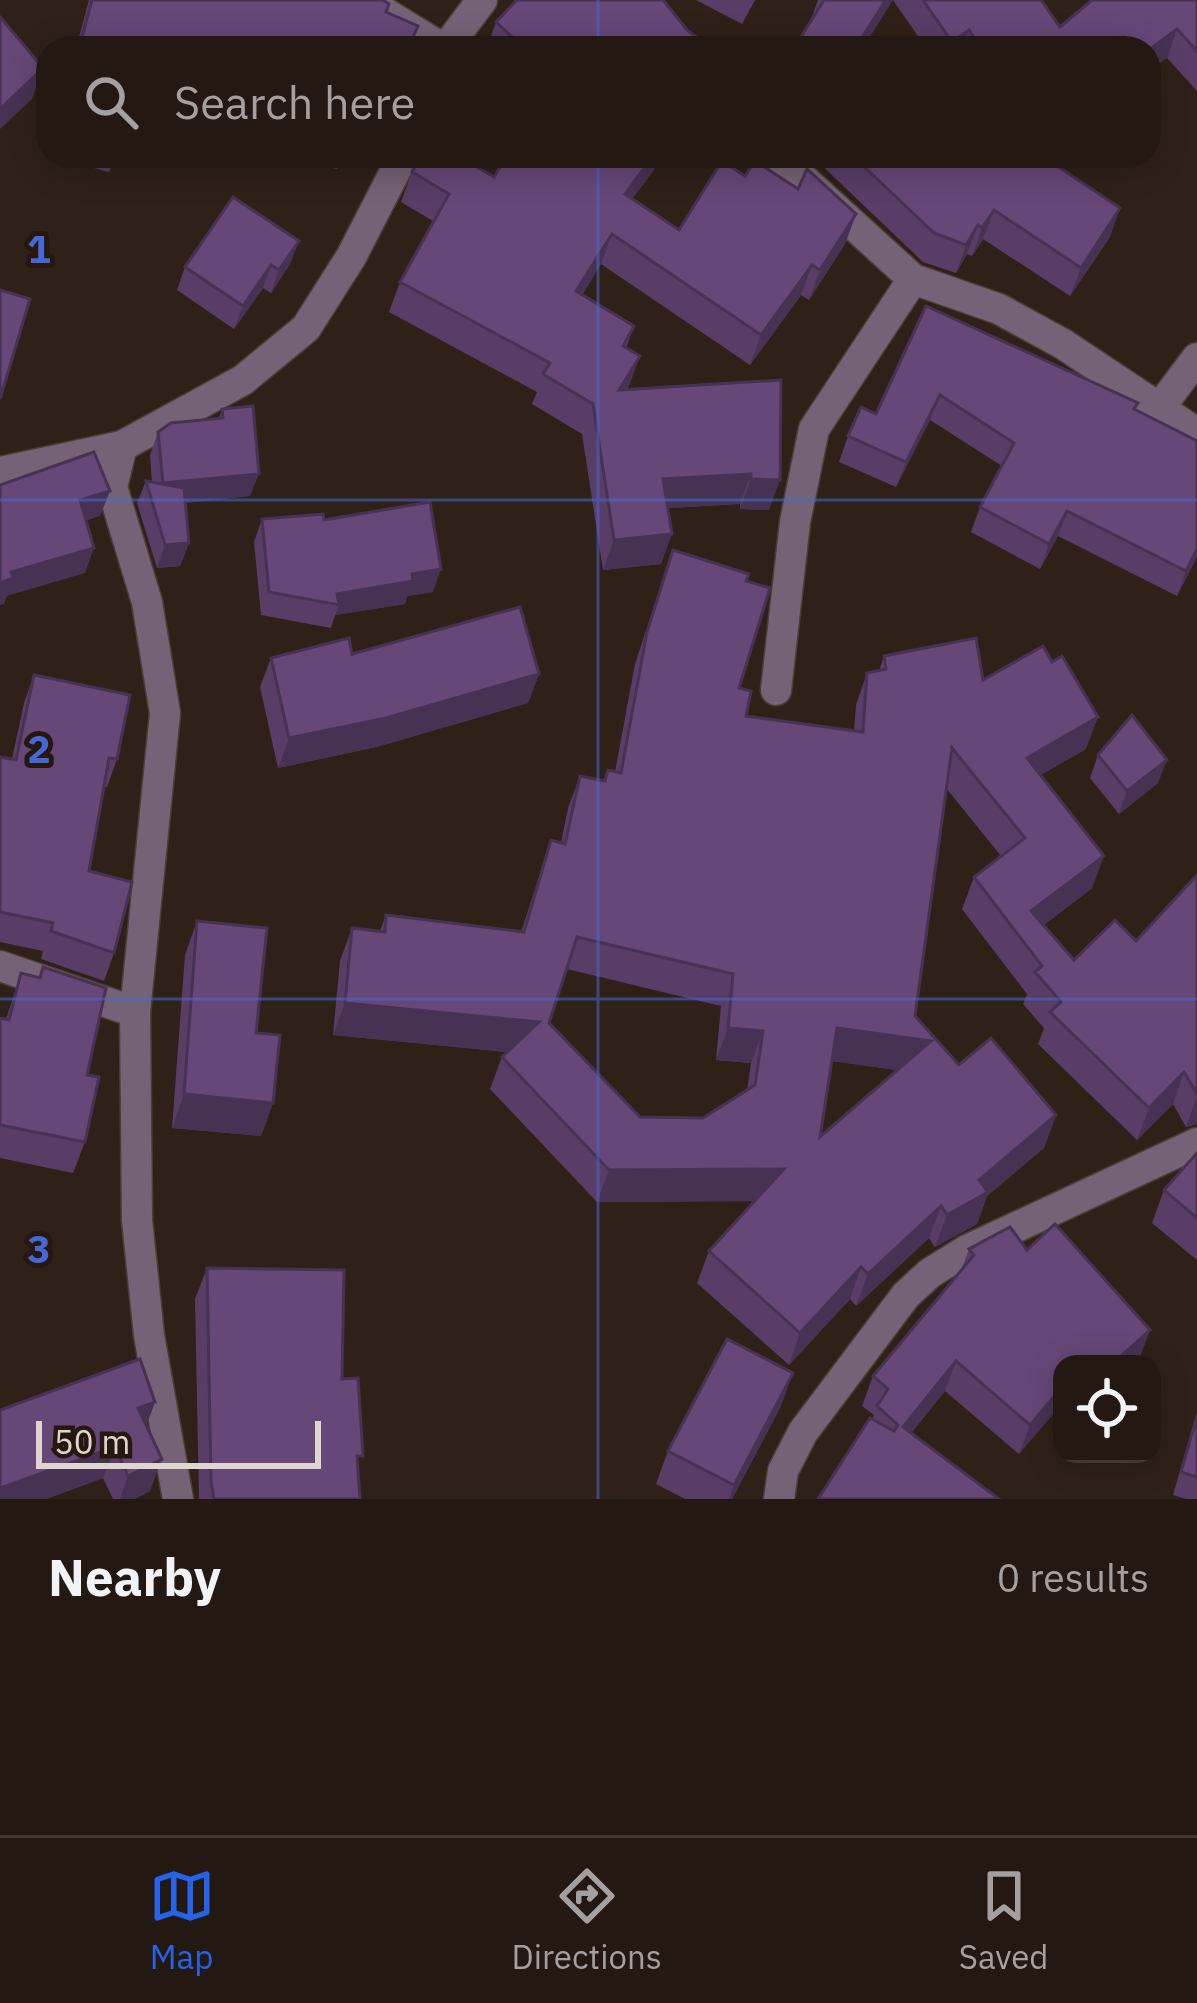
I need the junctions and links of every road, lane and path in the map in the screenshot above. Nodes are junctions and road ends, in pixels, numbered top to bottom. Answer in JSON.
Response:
{"nodes":[{"id":1,"x":364,"y":0,"type":"edge"},
{"id":2,"x":482,"y":0,"type":"edge"},
{"id":3,"x":424,"y":36,"type":"edge"},
{"id":4,"x":454,"y":36,"type":"edge"},
{"id":5,"x":396,"y":168,"type":"edge"},
{"id":6,"x":791,"y":168,"type":"edge"},
{"id":7,"x":913,"y":279,"type":"junction"},
{"id":8,"x":1197,"y":358,"type":"edge"},
{"id":9,"x":1158,"y":410,"type":"junction"},
{"id":10,"x":1197,"y":433,"type":"edge"},
{"id":11,"x":122,"y":446,"type":"junction"},
{"id":12,"x":0,"y":472,"type":"edge"},
{"id":13,"x":776,"y":690,"type":"dead end"},
{"id":14,"x":0,"y":966,"type":"edge"},
{"id":15,"x":135,"y":1012,"type":"junction"},
{"id":16,"x":1197,"y":1143,"type":"edge"},
{"id":17,"x":178,"y":1499,"type":"edge"},
{"id":18,"x":779,"y":1499,"type":"edge"}],
"edges":[{"from":1,"to":3,"type":"street"},
{"from":2,"to":4,"type":"street"},
{"from":5,"to":11,"type":"street"},
{"from":6,"to":7,"type":"street"},
{"from":7,"to":9,"type":"street"},
{"from":7,"to":13,"type":"street"},
{"from":8,"to":9,"type":"street"},
{"from":9,"to":10,"type":"street"},
{"from":11,"to":12,"type":"street"},
{"from":11,"to":15,"type":"street"},
{"from":14,"to":15,"type":"street"},
{"from":15,"to":17,"type":"street"},
{"from":16,"to":18,"type":"street"}]}
